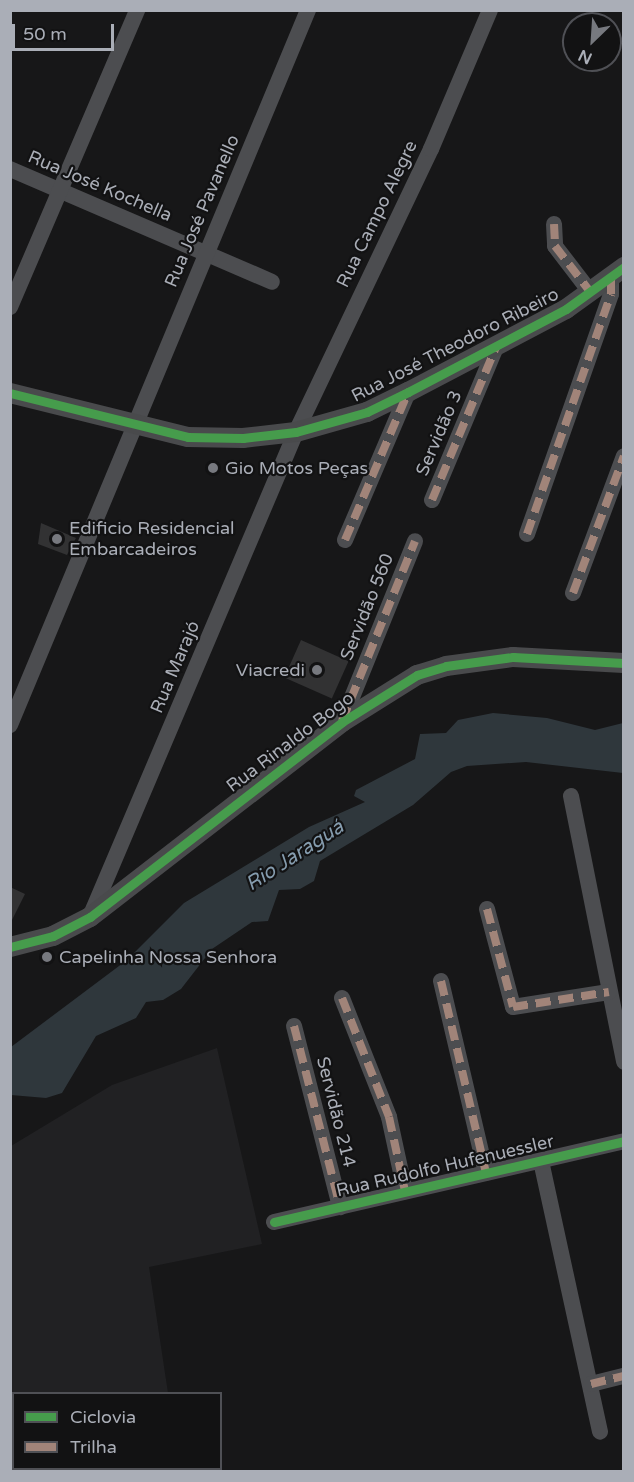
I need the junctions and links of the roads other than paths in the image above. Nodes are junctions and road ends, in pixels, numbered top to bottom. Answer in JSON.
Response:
{"nodes":[{"id":1,"x":137,"y":10,"type":"edge"},
{"id":2,"x":308,"y":10,"type":"edge"},
{"id":3,"x":490,"y":10,"type":"edge"},
{"id":4,"x":10,"y":169,"type":"edge"},
{"id":5,"x":60,"y":190,"type":"junction"},
{"id":6,"x":554,"y":224,"type":"dead end"},
{"id":7,"x":205,"y":253,"type":"junction"},
{"id":8,"x":619,"y":272,"type":"edge"},
{"id":9,"x":272,"y":282,"type":"dead end"},
{"id":10,"x":591,"y":293,"type":"junction"},
{"id":11,"x":10,"y":307,"type":"edge"},
{"id":12,"x":496,"y":347,"type":"junction"},
{"id":13,"x":408,"y":392,"type":"junction"},
{"id":14,"x":10,"y":393,"type":"edge"},
{"id":15,"x":135,"y":427,"type":"junction"},
{"id":16,"x":296,"y":432,"type":"junction"},
{"id":17,"x":624,"y":456,"type":"edge"},
{"id":18,"x":432,"y":500,"type":"dead end"},
{"id":19,"x":527,"y":534,"type":"dead end"},
{"id":20,"x":345,"y":540,"type":"dead end"},
{"id":21,"x":415,"y":541,"type":"dead end"},
{"id":22,"x":573,"y":593,"type":"dead end"},
{"id":23,"x":624,"y":663,"type":"edge"},
{"id":24,"x":342,"y":722,"type":"junction"},
{"id":25,"x":10,"y":725,"type":"edge"},
{"id":26,"x":571,"y":796,"type":"dead end"},
{"id":27,"x":487,"y":909,"type":"dead end"},
{"id":28,"x":90,"y":917,"type":"junction"},
{"id":29,"x":10,"y":947,"type":"edge"},
{"id":30,"x":441,"y":981,"type":"dead end"},
{"id":31,"x":609,"y":992,"type":"junction"},
{"id":32,"x":342,"y":998,"type":"dead end"},
{"id":33,"x":294,"y":1026,"type":"dead end"},
{"id":34,"x":624,"y":1062,"type":"edge"},
{"id":35,"x":624,"y":1141,"type":"edge"},
{"id":36,"x":541,"y":1161,"type":"junction"},
{"id":37,"x":486,"y":1173,"type":"junction"},
{"id":38,"x":405,"y":1191,"type":"junction"},
{"id":39,"x":340,"y":1207,"type":"junction"},
{"id":40,"x":274,"y":1222,"type":"dead end"},
{"id":41,"x":624,"y":1376,"type":"edge"},
{"id":42,"x":591,"y":1384,"type":"junction"},
{"id":43,"x":600,"y":1432,"type":"dead end"}],
"edges":[{"from":1,"to":5,"type":"street"},
{"from":2,"to":7,"type":"street","name":"Rua José Pavanello"},
{"from":3,"to":16,"type":"street","name":"Rua Campo Alegre"},
{"from":4,"to":5,"type":"street","name":"Rua José Kochella"},
{"from":5,"to":7,"type":"street","name":"Rua José Kochella"},
{"from":5,"to":11,"type":"street"},
{"from":6,"to":10,"type":"street"},
{"from":7,"to":9,"type":"street","name":"Rua José Kochella"},
{"from":7,"to":15,"type":"street","name":"Rua José Pavanello"},
{"from":8,"to":10,"type":"main road","name":"Rua José Theodoro Ribeiro"},
{"from":8,"to":19,"type":"street"},
{"from":10,"to":12,"type":"main road","name":"Rua José Theodoro Ribeiro"},
{"from":12,"to":13,"type":"main road","name":"Rua José Theodoro Ribeiro"},
{"from":12,"to":18,"type":"street","name":"Servidão 3"},
{"from":13,"to":16,"type":"main road","name":"Rua José Theodoro Ribeiro"},
{"from":13,"to":20,"type":"street"},
{"from":14,"to":15,"type":"main road","name":"Rua José Theodoro Ribeiro"},
{"from":15,"to":16,"type":"main road","name":"Rua José Theodoro Ribeiro"},
{"from":15,"to":25,"type":"street","name":"Rua José Pavanello"},
{"from":16,"to":28,"type":"street","name":"Rua Marajó"},
{"from":17,"to":22,"type":"street"},
{"from":21,"to":24,"type":"street","name":"Servidão 560"},
{"from":23,"to":24,"type":"main road","name":"Rua Rinaldo Bogo"},
{"from":24,"to":28,"type":"main road","name":"Rua Rinaldo Bogo"},
{"from":26,"to":31,"type":"street"},
{"from":27,"to":31,"type":"street"},
{"from":28,"to":29,"type":"main road","name":"Rua Rinaldo Bogo"},
{"from":30,"to":37,"type":"street"},
{"from":31,"to":34,"type":"street"},
{"from":32,"to":38,"type":"street"},
{"from":33,"to":39,"type":"street","name":"Servidão 214"},
{"from":35,"to":36,"type":"street","name":"Rua Rudolfo Hufenuessler"},
{"from":36,"to":37,"type":"street","name":"Rua Rudolfo Hufenuessler"},
{"from":36,"to":42,"type":"street"},
{"from":37,"to":38,"type":"street","name":"Rua Rudolfo Hufenuessler"},
{"from":38,"to":39,"type":"street","name":"Rua Rudolfo Hufenuessler"},
{"from":39,"to":40,"type":"street","name":"Rua Rudolfo Hufenuessler"},
{"from":41,"to":42,"type":"street"},
{"from":42,"to":43,"type":"street"}]}
